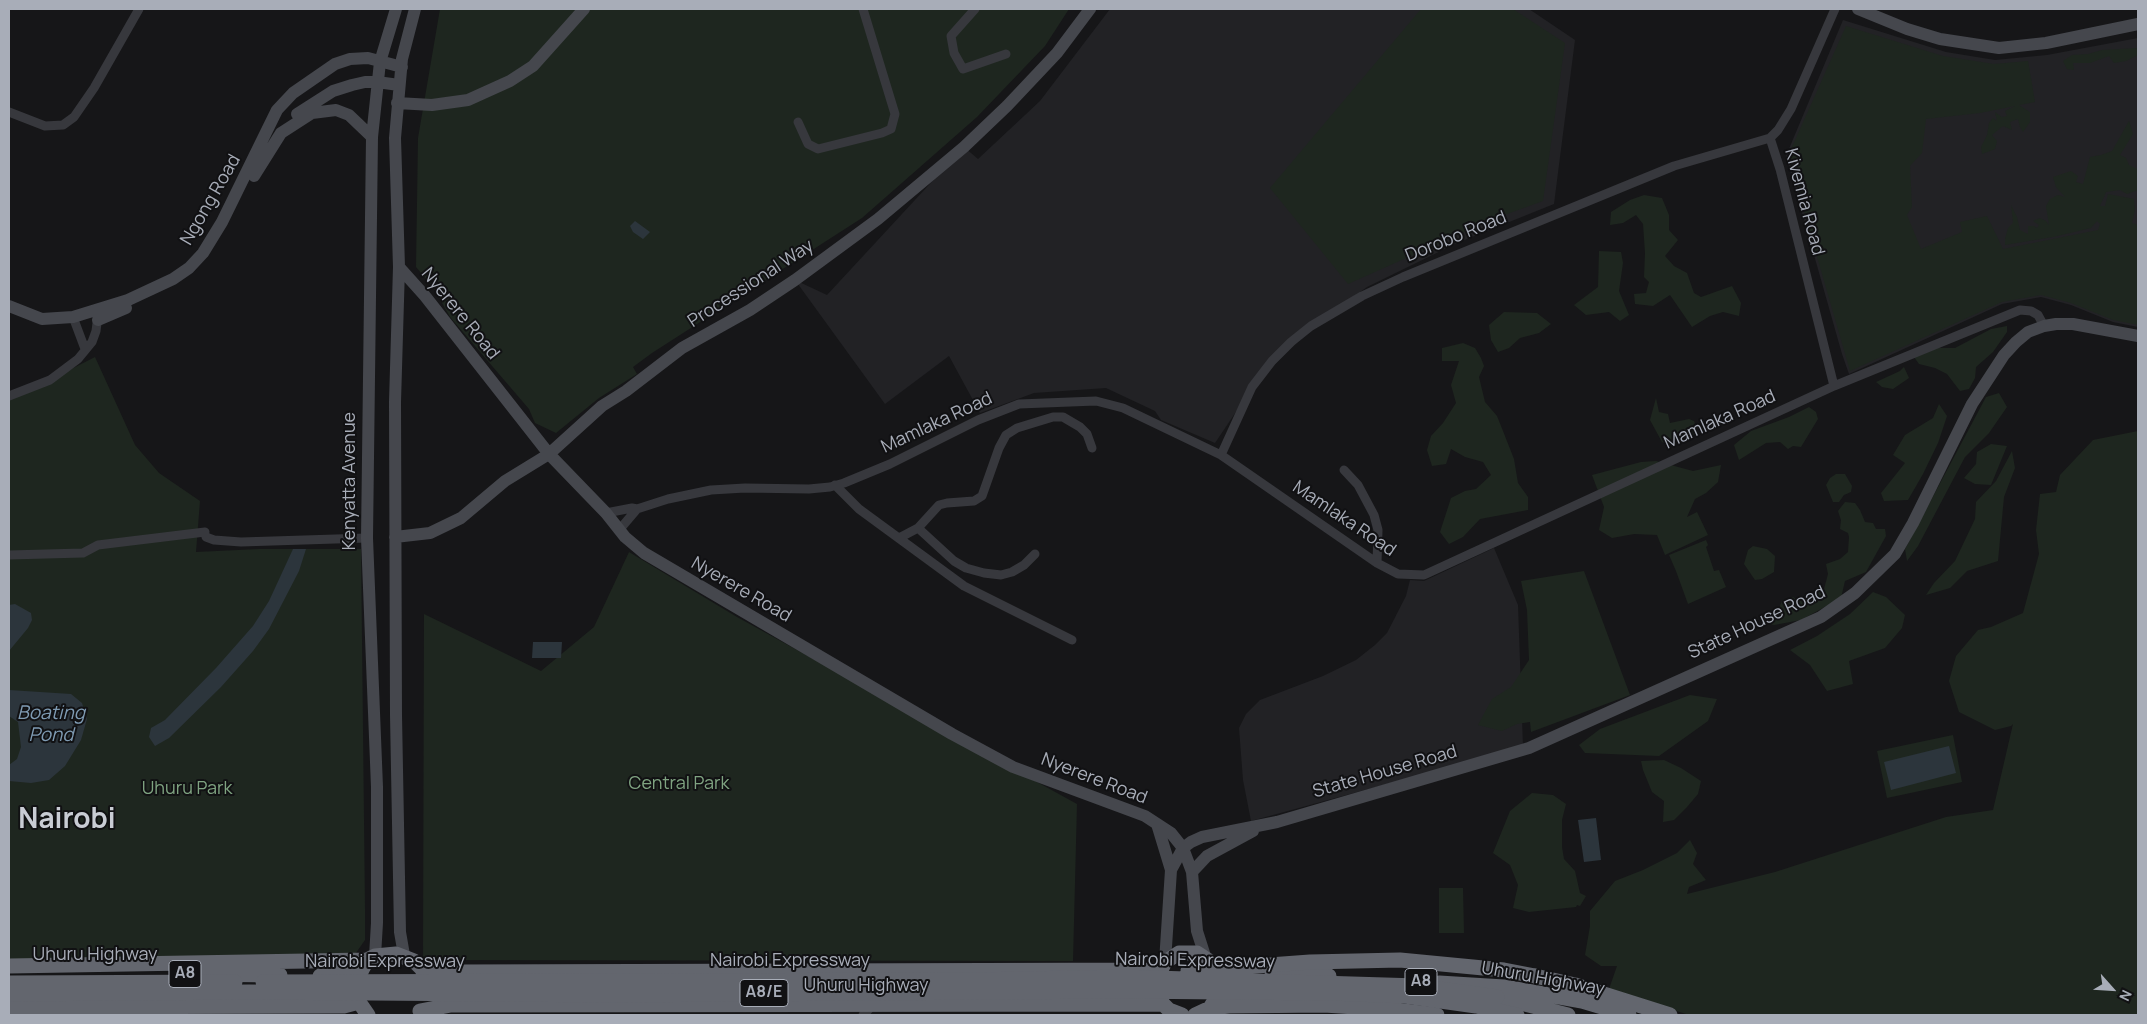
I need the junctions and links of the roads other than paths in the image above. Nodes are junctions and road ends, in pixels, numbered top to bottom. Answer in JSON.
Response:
{"nodes":[{"id":1,"x":139,"y":9,"type":"edge"},
{"id":2,"x":396,"y":9,"type":"edge"},
{"id":3,"x":415,"y":9,"type":"edge"},
{"id":4,"x":584,"y":9,"type":"edge"},
{"id":5,"x":863,"y":9,"type":"edge"},
{"id":6,"x":975,"y":9,"type":"edge"},
{"id":7,"x":1090,"y":9,"type":"edge"},
{"id":8,"x":1835,"y":9,"type":"edge"},
{"id":9,"x":1858,"y":9,"type":"edge"},
{"id":10,"x":2138,"y":24,"type":"edge"},
{"id":11,"x":1006,"y":54,"type":"dead end"},
{"id":12,"x":380,"y":62,"type":"junction"},
{"id":13,"x":402,"y":67,"type":"junction"},
{"id":14,"x":376,"y":82,"type":"junction"},
{"id":15,"x":399,"y":85,"type":"junction"},
{"id":16,"x":397,"y":103,"type":"junction"},
{"id":17,"x":9,"y":112,"type":"edge"},
{"id":18,"x":798,"y":122,"type":"dead end"},
{"id":19,"x":266,"y":135,"type":"junction"},
{"id":20,"x":372,"y":137,"type":"junction"},
{"id":21,"x":1770,"y":138,"type":"junction"},
{"id":22,"x":399,"y":267,"type":"junction"},
{"id":23,"x":9,"y":306,"type":"edge"},
{"id":24,"x":98,"y":315,"type":"junction"},
{"id":25,"x":72,"y":317,"type":"junction"},
{"id":26,"x":2044,"y":326,"type":"junction"},
{"id":27,"x":2138,"y":336,"type":"edge"},
{"id":28,"x":85,"y":349,"type":"junction"},
{"id":29,"x":1834,"y":386,"type":"junction"},
{"id":30,"x":9,"y":396,"type":"edge"},
{"id":31,"x":1092,"y":448,"type":"dead end"},
{"id":32,"x":549,"y":454,"type":"junction"},
{"id":33,"x":1221,"y":455,"type":"junction"},
{"id":34,"x":1344,"y":470,"type":"dead end"},
{"id":35,"x":835,"y":485,"type":"junction"},
{"id":36,"x":637,"y":509,"type":"junction"},
{"id":37,"x":606,"y":513,"type":"junction"},
{"id":38,"x":918,"y":528,"type":"junction"},
{"id":39,"x":620,"y":529,"type":"junction"},
{"id":40,"x":395,"y":537,"type":"junction"},
{"id":41,"x":367,"y":538,"type":"junction"},
{"id":42,"x":899,"y":538,"type":"junction"},
{"id":43,"x":1035,"y":554,"type":"dead end"},
{"id":44,"x":9,"y":556,"type":"edge"},
{"id":45,"x":1378,"y":563,"type":"junction"},
{"id":46,"x":1072,"y":640,"type":"dead end"},
{"id":47,"x":396,"y":677,"type":"junction"},
{"id":48,"x":372,"y":678,"type":"junction"},
{"id":49,"x":1269,"y":823,"type":"junction"},
{"id":50,"x":1157,"y":824,"type":"junction"},
{"id":51,"x":1171,"y":833,"type":"junction"},
{"id":52,"x":1202,"y":837,"type":"junction"},
{"id":53,"x":1183,"y":848,"type":"junction"},
{"id":54,"x":1171,"y":870,"type":"junction"},
{"id":55,"x":1192,"y":872,"type":"junction"},
{"id":56,"x":404,"y":955,"type":"junction"},
{"id":57,"x":1209,"y":959,"type":"junction"},
{"id":58,"x":368,"y":962,"type":"junction"},
{"id":59,"x":9,"y":966,"type":"edge"},
{"id":60,"x":1162,"y":966,"type":"junction"},
{"id":61,"x":422,"y":969,"type":"junction"},
{"id":62,"x":9,"y":975,"type":"edge"},
{"id":63,"x":1121,"y":978,"type":"junction"},
{"id":64,"x":9,"y":983,"type":"edge"},
{"id":65,"x":359,"y":1002,"type":"junction"},
{"id":66,"x":10,"y":1006,"type":"edge"},
{"id":67,"x":580,"y":1010,"type":"edge"},
{"id":68,"x":868,"y":1010,"type":"edge"},
{"id":69,"x":156,"y":1011,"type":"edge"},
{"id":70,"x":1171,"y":1011,"type":"edge"},
{"id":71,"x":418,"y":1013,"type":"edge"},
{"id":72,"x":1200,"y":1013,"type":"edge"},
{"id":73,"x":368,"y":1015,"type":"edge"},
{"id":74,"x":1438,"y":1015,"type":"edge"},
{"id":75,"x":1517,"y":1015,"type":"edge"},
{"id":76,"x":1568,"y":1015,"type":"edge"},
{"id":77,"x":1629,"y":1015,"type":"edge"},
{"id":78,"x":1670,"y":1015,"type":"edge"}],
"edges":[{"from":1,"to":17,"type":"street"},
{"from":2,"to":12,"type":"street","name":"Kenyatta Avenue"},
{"from":3,"to":13,"type":"street"},
{"from":4,"to":16,"type":"street"},
{"from":5,"to":18,"type":"street"},
{"from":6,"to":11,"type":"street"},
{"from":7,"to":32,"type":"street","name":"Processional Way"},
{"from":8,"to":21,"type":"street","name":"Kivemia Road"},
{"from":9,"to":10,"type":"street"},
{"from":12,"to":13,"type":"street","name":"Ngong Road"},
{"from":12,"to":14,"type":"street","name":"Kenyatta Avenue"},
{"from":12,"to":19,"type":"street","name":"Ngong Road"},
{"from":13,"to":15,"type":"street"},
{"from":14,"to":15,"type":"street","name":"Ngong Road"},
{"from":14,"to":19,"type":"street","name":"Ngong Road"},
{"from":14,"to":20,"type":"street","name":"Kenyatta Avenue"},
{"from":15,"to":16,"type":"street"},
{"from":16,"to":22,"type":"street"},
{"from":19,"to":24,"type":"street","name":"Ngong Road"},
{"from":20,"to":24,"type":"street"},
{"from":20,"to":41,"type":"street","name":"Kenyatta Avenue"},
{"from":21,"to":29,"type":"street","name":"Kivemia Road"},
{"from":21,"to":33,"type":"street","name":"Dorobo Road"},
{"from":22,"to":32,"type":"street","name":"Nyerere Road"},
{"from":22,"to":40,"type":"street"},
{"from":23,"to":25,"type":"street","name":"Ngong Road"},
{"from":24,"to":25,"type":"street","name":"Ngong Road"},
{"from":24,"to":28,"type":"street"},
{"from":25,"to":28,"type":"street"},
{"from":26,"to":27,"type":"street","name":"State House Road"},
{"from":26,"to":29,"type":"street","name":"Mamlaka Road"},
{"from":26,"to":49,"type":"street","name":"State House Road"},
{"from":28,"to":30,"type":"street"},
{"from":29,"to":45,"type":"street","name":"Mamlaka Road"},
{"from":31,"to":38,"type":"street"},
{"from":32,"to":37,"type":"street","name":"Nyerere Road"},
{"from":32,"to":40,"type":"street","name":"Processional Way"},
{"from":33,"to":35,"type":"street","name":"Mamlaka Road"},
{"from":33,"to":45,"type":"street","name":"Mamlaka Road"},
{"from":34,"to":45,"type":"street"},
{"from":35,"to":36,"type":"street","name":"Mamlaka Road"},
{"from":35,"to":42,"type":"street"},
{"from":36,"to":37,"type":"street","name":"Mamlaka Road"},
{"from":36,"to":39,"type":"street"},
{"from":37,"to":39,"type":"street","name":"Nyerere Road"},
{"from":38,"to":42,"type":"street"},
{"from":38,"to":43,"type":"street"},
{"from":39,"to":50,"type":"street","name":"Nyerere Road"},
{"from":40,"to":47,"type":"street"},
{"from":41,"to":44,"type":"street"},
{"from":41,"to":48,"type":"street","name":"Kenyatta Avenue"},
{"from":42,"to":46,"type":"street"},
{"from":47,"to":48,"type":"street"},
{"from":47,"to":56,"type":"street"},
{"from":48,"to":58,"type":"street","name":"Kenyatta Avenue"},
{"from":49,"to":52,"type":"street","name":"State House Road"},
{"from":49,"to":55,"type":"street","name":"State House Road"},
{"from":50,"to":51,"type":"street","name":"Nyerere Road"},
{"from":50,"to":54,"type":"street","name":"Nyerere Road"},
{"from":51,"to":52,"type":"street"},
{"from":51,"to":53,"type":"street","name":"Nyerere Road"},
{"from":52,"to":53,"type":"street","name":"State House Road"},
{"from":53,"to":54,"type":"street"},
{"from":53,"to":55,"type":"street","name":"Nyerere Road"},
{"from":54,"to":60,"type":"street"},
{"from":55,"to":57,"type":"street","name":"Nyerere Road"},
{"from":56,"to":58,"type":"highway","number":"A8"},
{"from":56,"to":61,"type":"highway"},
{"from":57,"to":60,"type":"highway","number":"A8"},
{"from":57,"to":72,"type":"highway","number":"A8"},
{"from":57,"to":77,"type":"highway","name":"Uhuru Highway","number":"A8"},
{"from":58,"to":59,"type":"highway"},
{"from":58,"to":62,"type":"highway","name":"Uhuru Highway","number":"A8"},
{"from":58,"to":65,"type":"highway"},
{"from":60,"to":61,"type":"highway","name":"Uhuru Highway","number":"A8"},
{"from":60,"to":70,"type":"highway"},
{"from":61,"to":71,"type":"highway"},
{"from":63,"to":64,"type":"highway","name":"Nairobi Expressway","number":"A8/E","bridge":true},
{"from":63,"to":76,"type":"highway","name":"Nairobi Expressway","number":"A8/E","bridge":true},
{"from":63,"to":78,"type":"highway","bridge":true},
{"from":65,"to":69,"type":"highway","number":"A8"},
{"from":65,"to":73,"type":"highway"},
{"from":66,"to":69,"type":"highway","number":"A8"},
{"from":66,"to":75,"type":"highway","name":"Nairobi Expressway","number":"A8/E","bridge":true},
{"from":67,"to":68,"type":"highway","name":"Uhuru Highway"},
{"from":67,"to":71,"type":"highway","name":"Uhuru Highway"},
{"from":68,"to":70,"type":"highway","name":"Uhuru Highway"},
{"from":72,"to":74,"type":"highway","number":"A8"}]}
